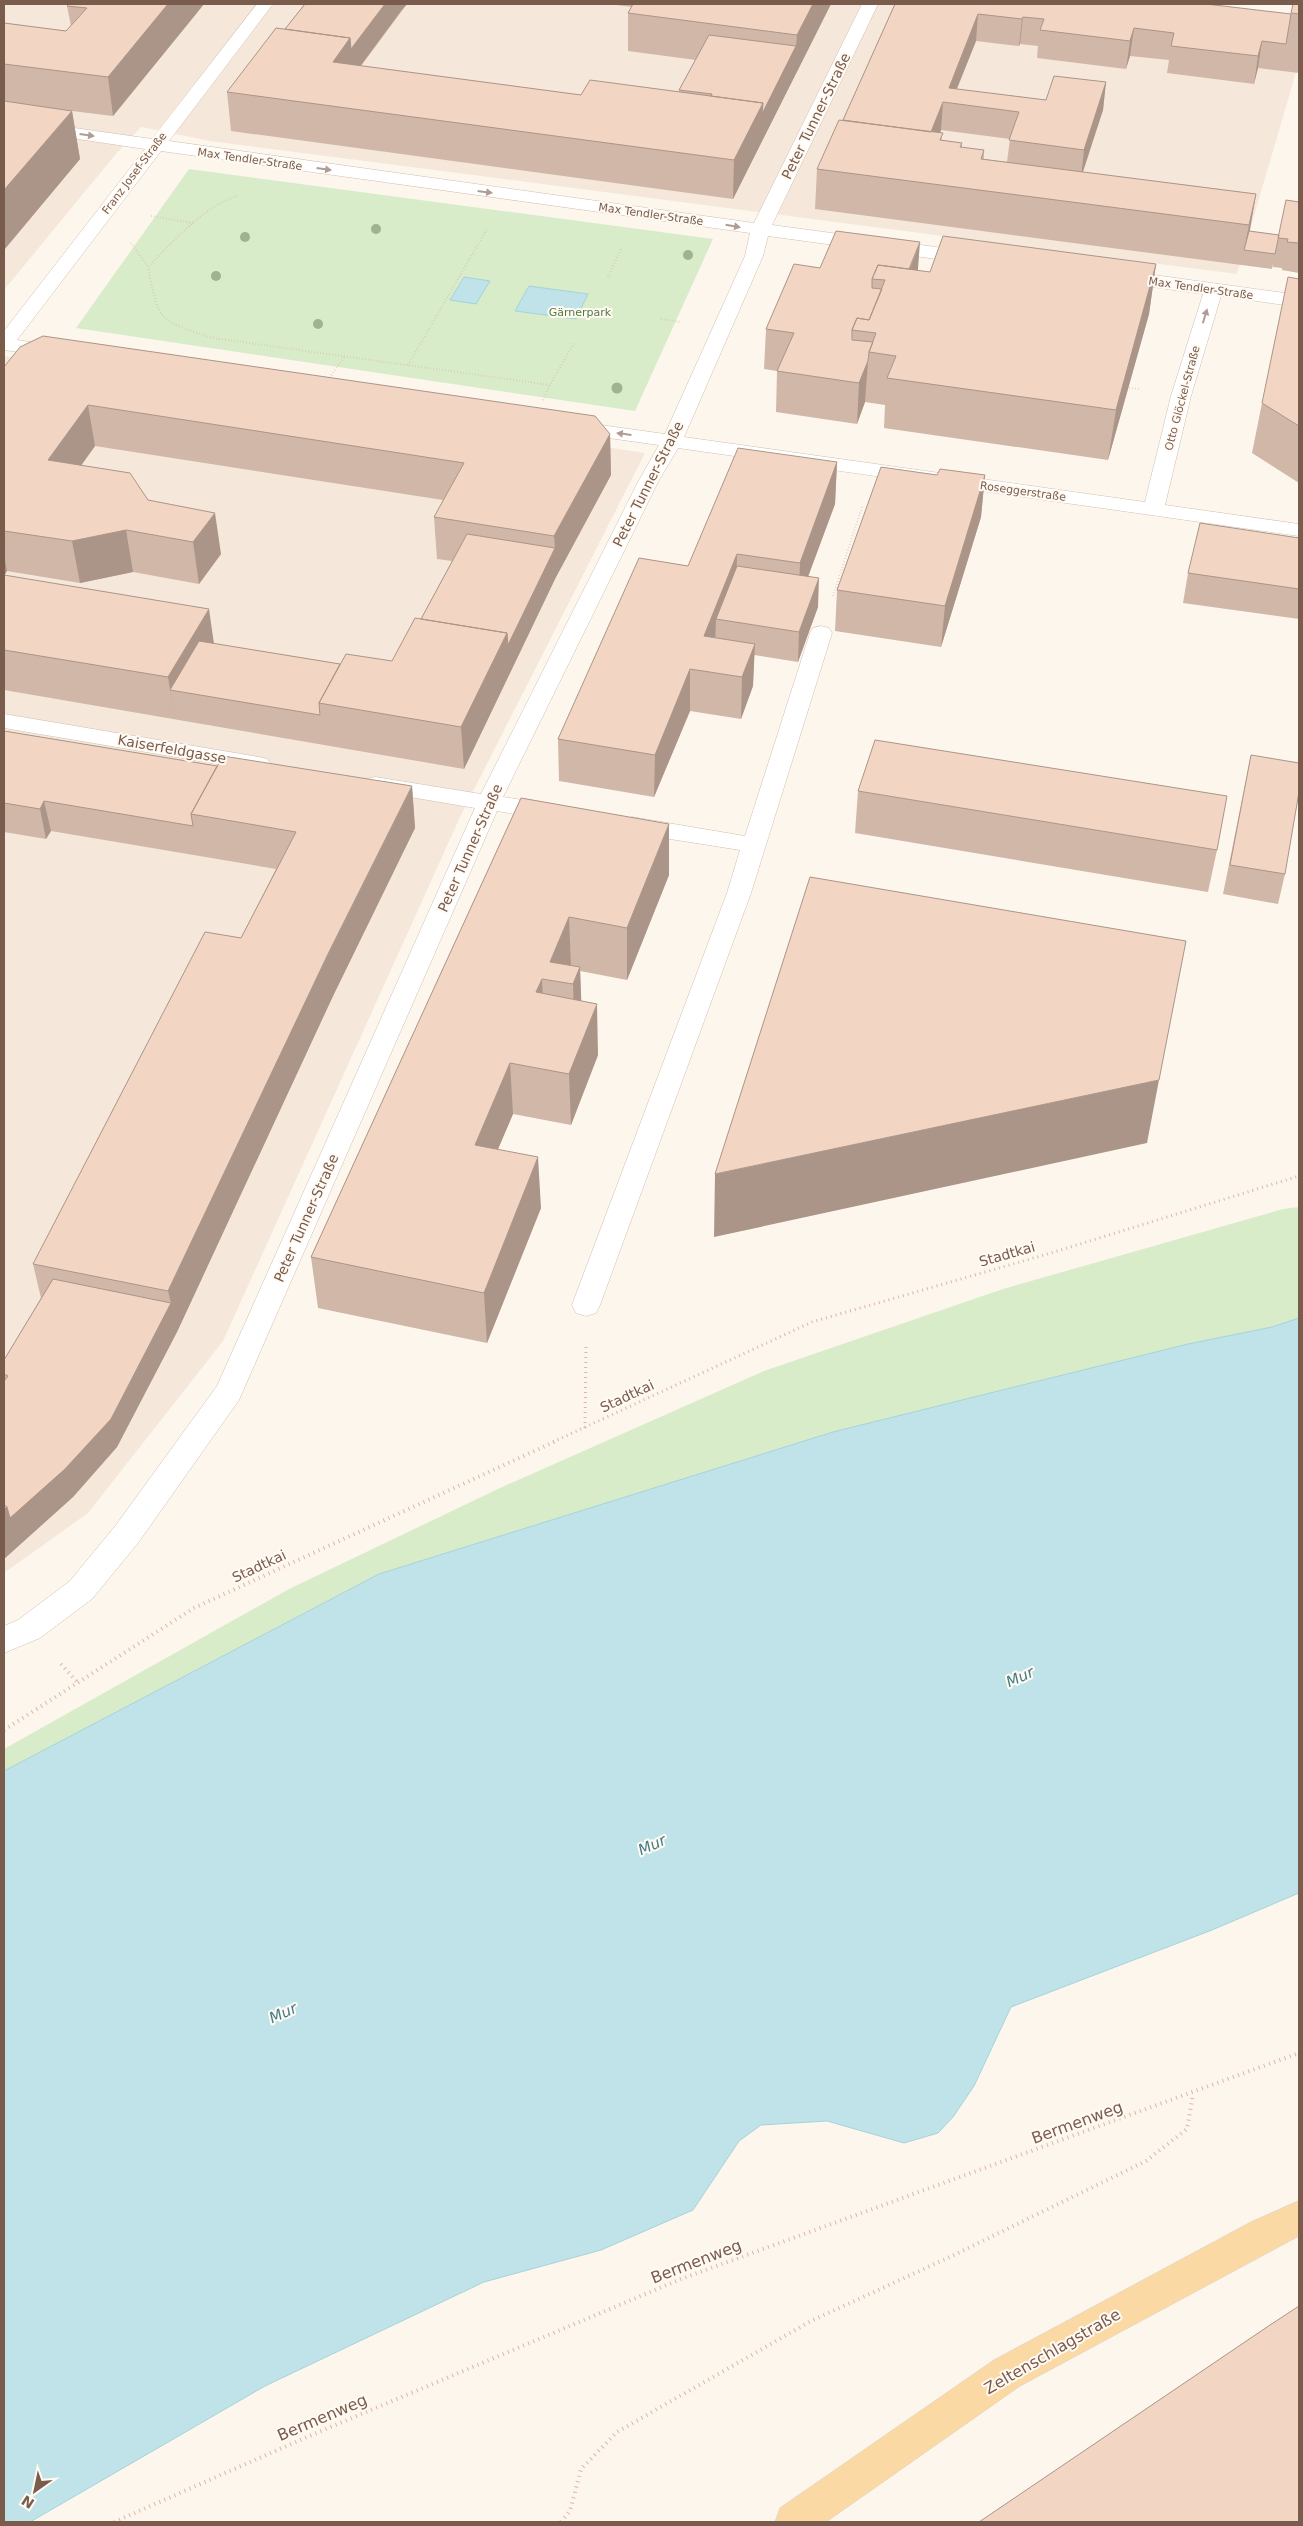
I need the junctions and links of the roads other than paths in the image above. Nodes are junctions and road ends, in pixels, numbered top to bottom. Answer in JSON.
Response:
{"nodes":[{"id":1,"x":265,"y":4,"type":"edge"},
{"id":2,"x":870,"y":4,"type":"edge"},
{"id":3,"x":4,"y":123,"type":"edge"},
{"id":4,"x":155,"y":145,"type":"junction"},
{"id":5,"x":760,"y":230,"type":"junction"},
{"id":6,"x":987,"y":260,"type":"edge"},
{"id":7,"x":1096,"y":274,"type":"edge"},
{"id":8,"x":1214,"y":289,"type":"junction"},
{"id":9,"x":1299,"y":301,"type":"edge"},
{"id":10,"x":4,"y":344,"type":"edge"},
{"id":11,"x":80,"y":355,"type":"edge"},
{"id":12,"x":552,"y":424,"type":"edge"},
{"id":13,"x":672,"y":441,"type":"junction"},
{"id":14,"x":1154,"y":509,"type":"junction"},
{"id":15,"x":1299,"y":530,"type":"edge"},
{"id":16,"x":820,"y":633,"type":"road end"},
{"id":17,"x":4,"y":721,"type":"edge"},
{"id":18,"x":277,"y":767,"type":"edge"},
{"id":19,"x":355,"y":780,"type":"edge"},
{"id":20,"x":489,"y":802,"type":"junction"},
{"id":21,"x":572,"y":816,"type":"edge"},
{"id":22,"x":609,"y":822,"type":"edge"},
{"id":23,"x":755,"y":844,"type":"junction"},
{"id":24,"x":586,"y":1305,"type":"road end"},
{"id":25,"x":4,"y":1640,"type":"edge"},
{"id":26,"x":1299,"y":2218,"type":"edge"},
{"id":27,"x":794,"y":2522,"type":"edge"}],
"edges":[{"from":1,"to":4,"type":"street","name":"Franz Josef-Straße"},
{"from":2,"to":5,"type":"street","name":"Peter Tunner-Straße"},
{"from":3,"to":4,"type":"street","name":"Max Tendler-Straße","one_way":true},
{"from":4,"to":5,"type":"street","name":"Max Tendler-Straße","one_way":true},
{"from":4,"to":10,"type":"street","name":"Franz Josef-Straße"},
{"from":5,"to":6,"type":"street","name":"Max Tendler-Straße"},
{"from":5,"to":13,"type":"street","name":"Peter Tunner-Straße"},
{"from":7,"to":8,"type":"street","name":"Max Tendler-Straße"},
{"from":8,"to":9,"type":"street","name":"Max Tendler-Straße"},
{"from":14,"to":8,"type":"street","name":"Otto Glöckel-Straße","one_way":true},
{"from":10,"to":11,"type":"street"},
{"from":13,"to":12,"type":"street","name":"Roseggerstraße","one_way":true},
{"from":13,"to":14,"type":"street","name":"Roseggerstraße"},
{"from":13,"to":20,"type":"street","name":"Peter Tunner-Straße"},
{"from":14,"to":15,"type":"street","name":"Roseggerstraße"},
{"from":16,"to":23,"type":"street"},
{"from":17,"to":18,"type":"street","name":"Kaiserfeldgasse"},
{"from":19,"to":20,"type":"street"},
{"from":20,"to":21,"type":"street"},
{"from":20,"to":25,"type":"street","name":"Peter Tunner-Straße"},
{"from":22,"to":23,"type":"street"},
{"from":23,"to":24,"type":"street"},
{"from":26,"to":27,"type":"main road","name":"Zeltenschlagstraße"}]}
